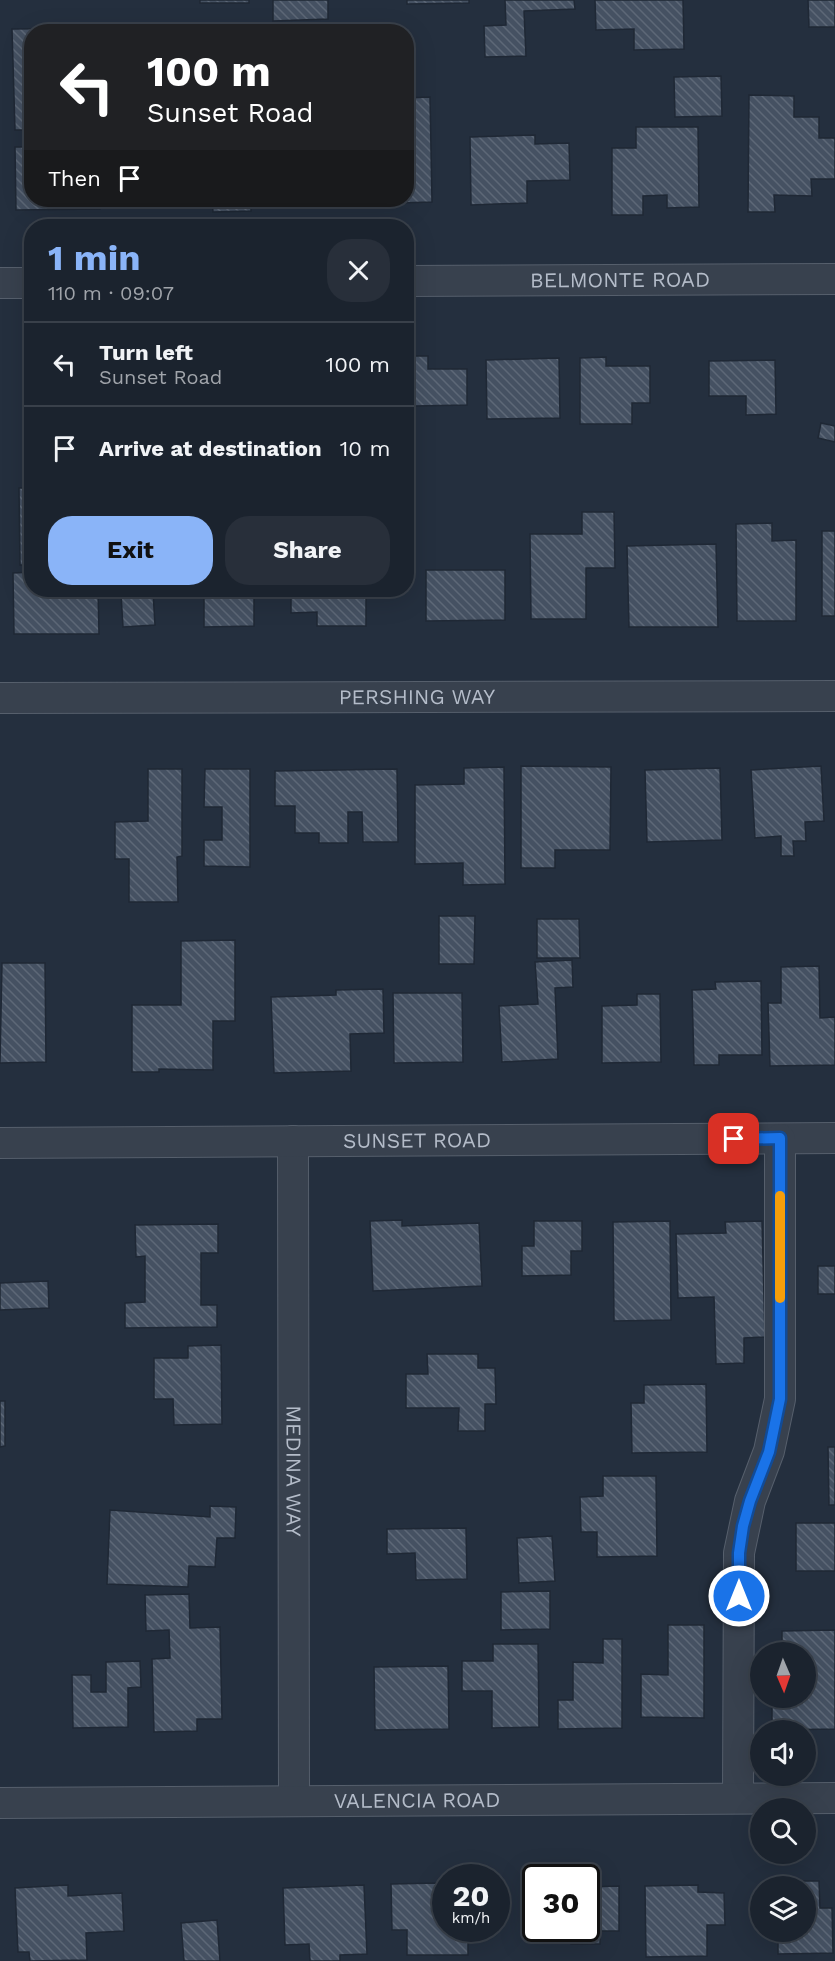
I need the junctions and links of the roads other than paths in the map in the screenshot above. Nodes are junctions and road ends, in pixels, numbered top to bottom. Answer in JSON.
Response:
{"nodes":[{"id":1,"x":835,"y":279,"type":"edge"},
{"id":2,"x":414,"y":281,"type":"edge"},
{"id":3,"x":0,"y":283,"type":"edge"},
{"id":4,"x":24,"y":283,"type":"edge"},
{"id":5,"x":835,"y":696,"type":"edge"},
{"id":6,"x":0,"y":698,"type":"edge"},
{"id":7,"x":780,"y":1138,"type":"junction"},
{"id":8,"x":835,"y":1138,"type":"edge"},
{"id":9,"x":292,"y":1141,"type":"junction"},
{"id":10,"x":0,"y":1143,"type":"edge"},
{"id":11,"x":738,"y":1798,"type":"junction"},
{"id":12,"x":835,"y":1798,"type":"edge"},
{"id":13,"x":294,"y":1801,"type":"junction"},
{"id":14,"x":0,"y":1803,"type":"edge"}],
"edges":[{"from":1,"to":2,"type":"street","name":"BELMONTE ROAD"},
{"from":3,"to":4,"type":"street"},
{"from":5,"to":6,"type":"street","name":"PERSHING WAY"},
{"from":7,"to":8,"type":"street","name":"SUNSET ROAD"},
{"from":7,"to":9,"type":"street","name":"SUNSET ROAD"},
{"from":7,"to":11,"type":"street"},
{"from":9,"to":10,"type":"street","name":"SUNSET ROAD"},
{"from":9,"to":13,"type":"street","name":"MEDINA WAY"},
{"from":11,"to":12,"type":"street","name":"VALENCIA ROAD"},
{"from":11,"to":13,"type":"street","name":"VALENCIA ROAD"},
{"from":13,"to":14,"type":"street","name":"VALENCIA ROAD"}]}
